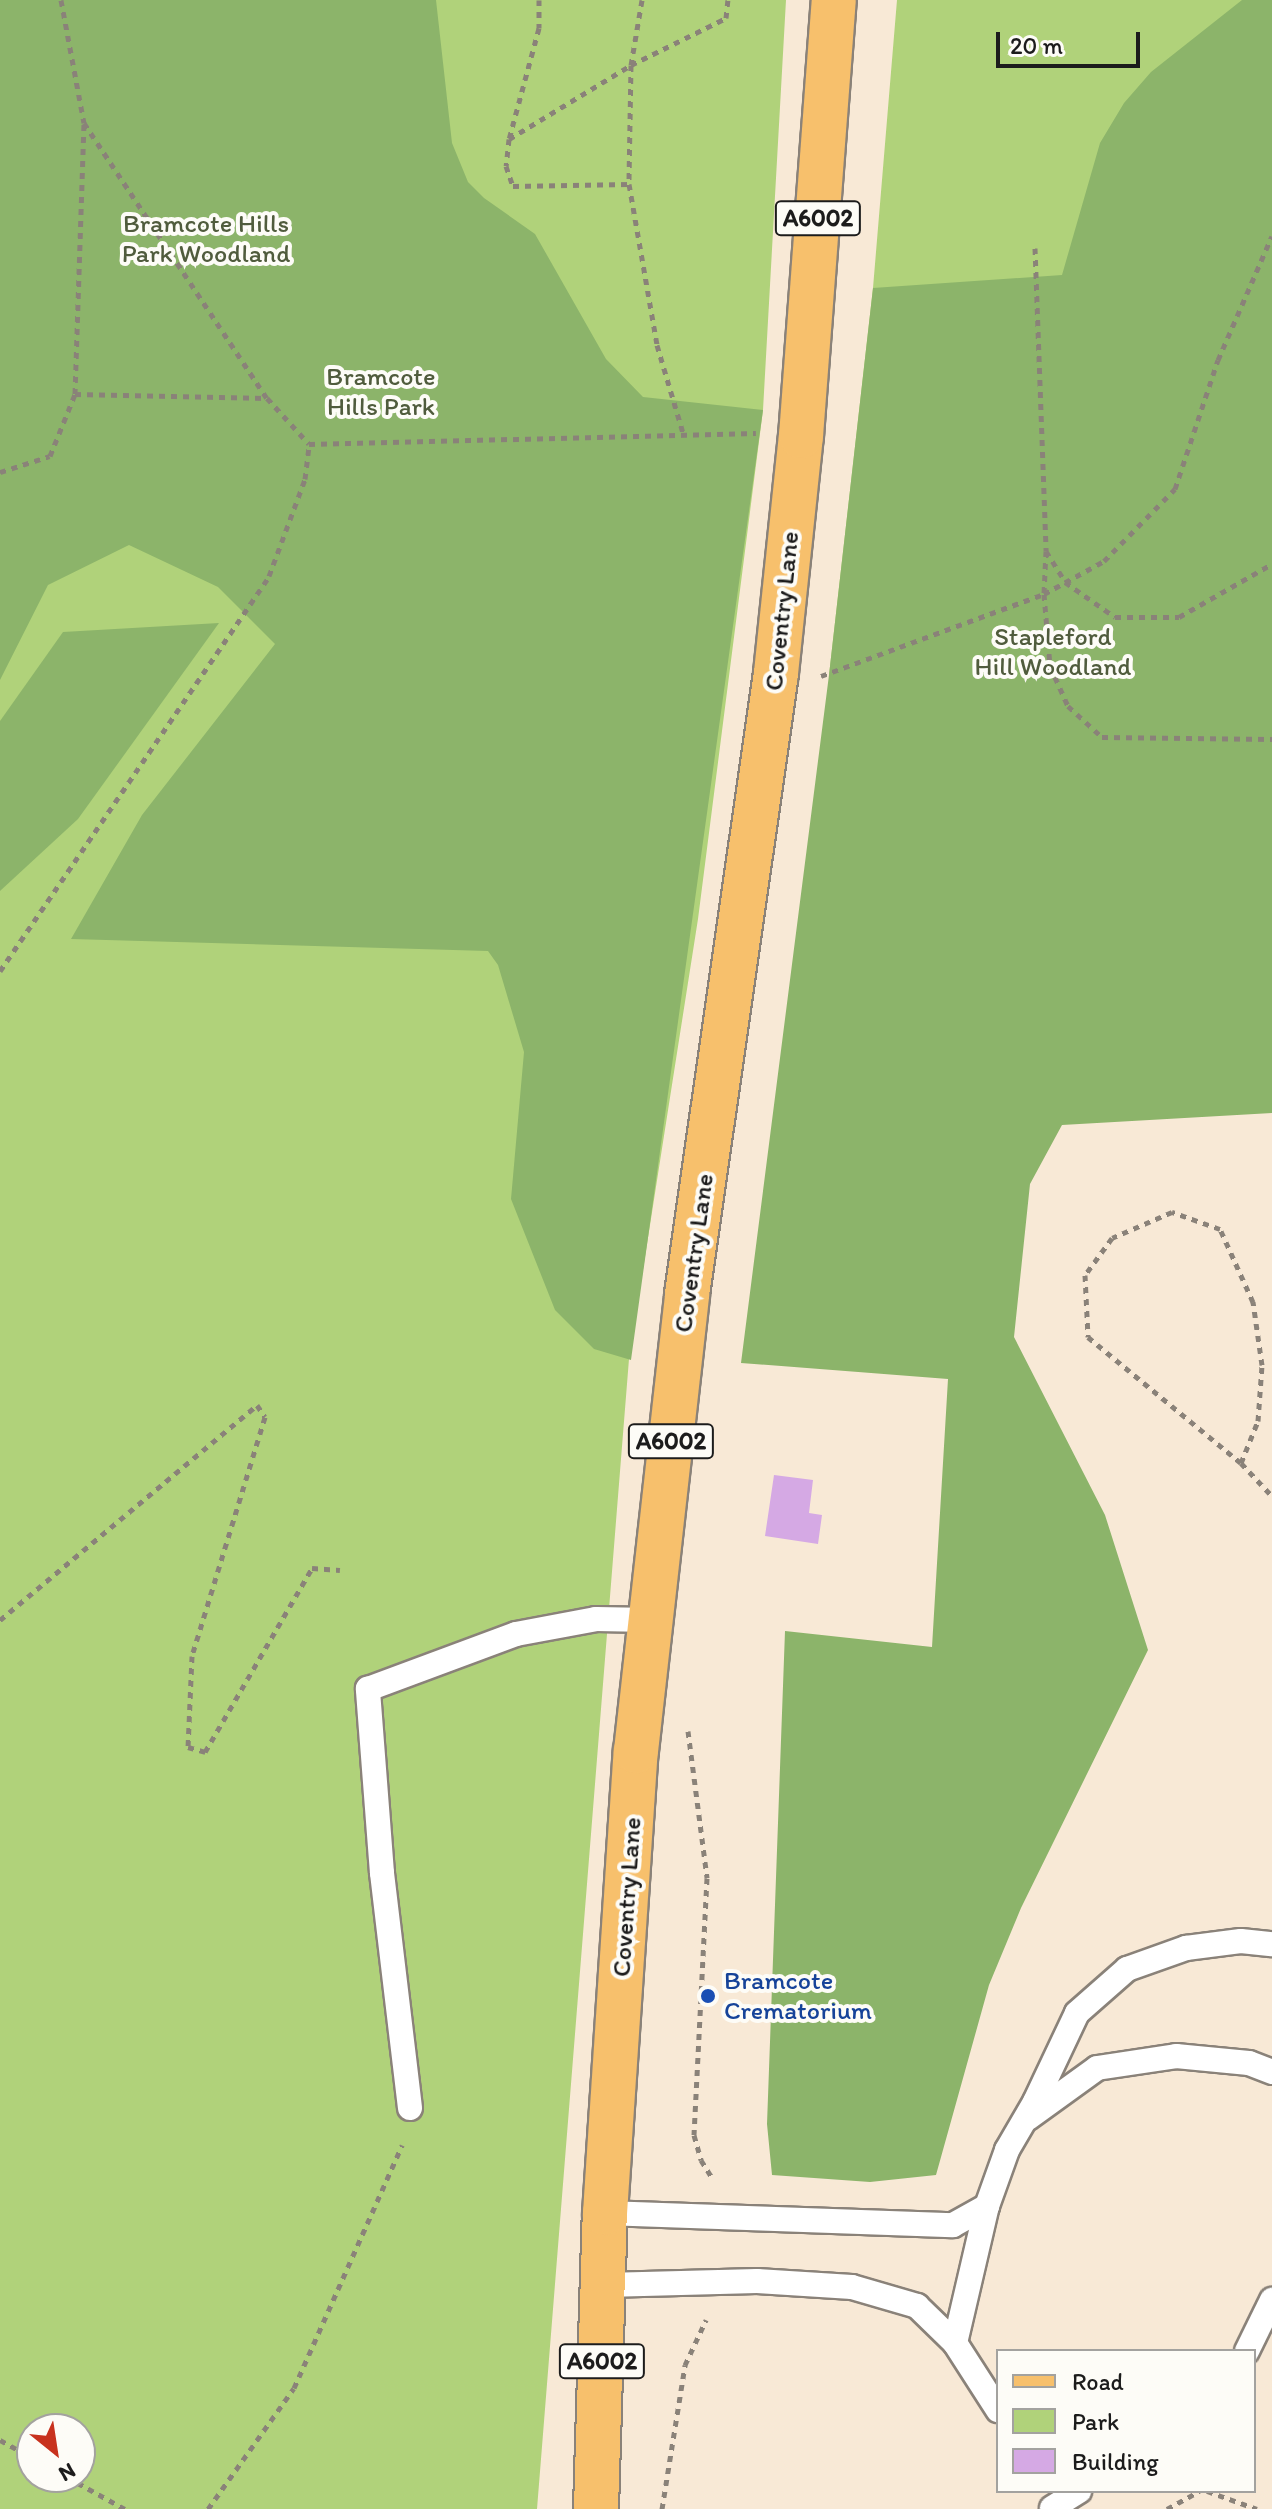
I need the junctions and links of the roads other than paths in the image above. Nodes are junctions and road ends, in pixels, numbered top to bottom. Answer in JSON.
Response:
{"nodes":[{"id":1,"x":834,"y":0,"type":"edge"},
{"id":2,"x":651,"y":1620,"type":"junction"},
{"id":3,"x":1272,"y":1944,"type":"edge"},
{"id":4,"x":1272,"y":2072,"type":"edge"},
{"id":5,"x":410,"y":2108,"type":"road end"},
{"id":6,"x":1023,"y":2121,"type":"junction"},
{"id":7,"x":987,"y":2206,"type":"junction"},
{"id":8,"x":605,"y":2213,"type":"junction"},
{"id":9,"x":605,"y":2285,"type":"junction"},
{"id":10,"x":1272,"y":2300,"type":"edge"},
{"id":11,"x":955,"y":2343,"type":"junction"},
{"id":12,"x":1248,"y":2349,"type":"edge"},
{"id":13,"x":996,"y":2407,"type":"edge"},
{"id":14,"x":1076,"y":2493,"type":"edge"},
{"id":15,"x":596,"y":2509,"type":"edge"},
{"id":16,"x":1052,"y":2509,"type":"edge"}],
"edges":[{"from":1,"to":2,"type":"main road","name":"Coventry Lane","number":"A6002"},
{"from":2,"to":5,"type":"lane"},
{"from":2,"to":8,"type":"main road","name":"Coventry Lane","number":"A6002"},
{"from":3,"to":6,"type":"lane"},
{"from":4,"to":6,"type":"lane"},
{"from":6,"to":7,"type":"lane"},
{"from":7,"to":8,"type":"lane"},
{"from":7,"to":11,"type":"lane"},
{"from":8,"to":9,"type":"main road","name":"Coventry Lane","number":"A6002"},
{"from":9,"to":11,"type":"lane"},
{"from":9,"to":15,"type":"main road","name":"Coventry Lane","number":"A6002"},
{"from":10,"to":12,"type":"lane"},
{"from":11,"to":13,"type":"lane"},
{"from":14,"to":16,"type":"lane"}]}
